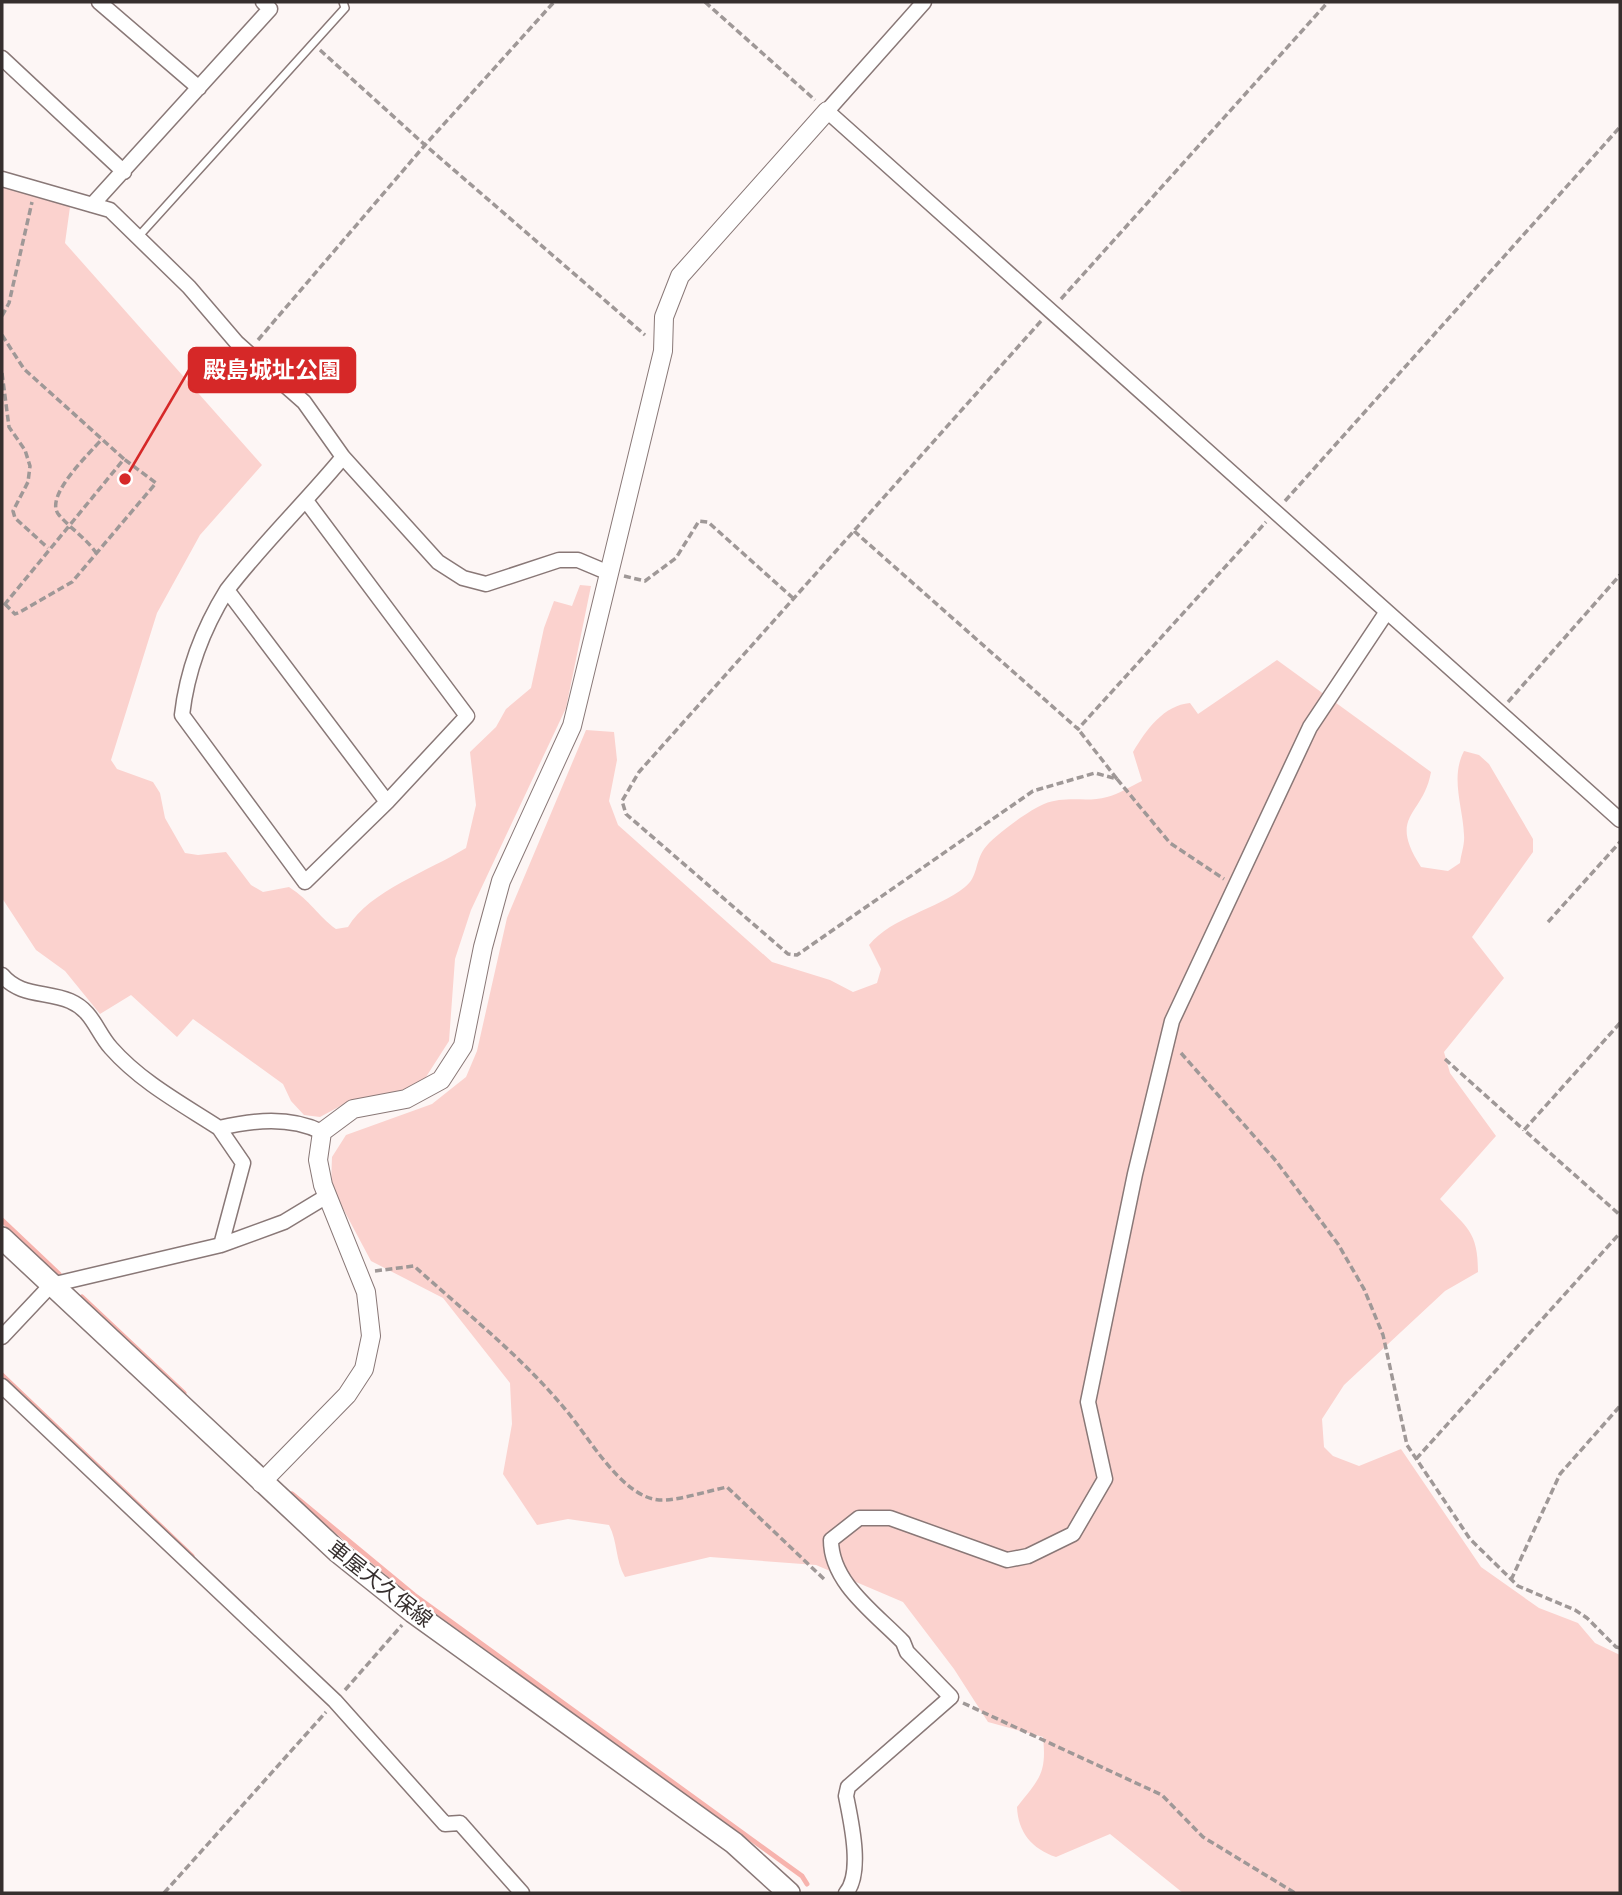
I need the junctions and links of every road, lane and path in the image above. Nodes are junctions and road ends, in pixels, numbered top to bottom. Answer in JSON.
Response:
{"nodes":[{"id":1,"x":100,"y":2,"type":"edge"},
{"id":2,"x":263,"y":2,"type":"edge"},
{"id":3,"x":343,"y":2,"type":"edge"},
{"id":4,"x":554,"y":2,"type":"edge"},
{"id":5,"x":705,"y":2,"type":"edge"},
{"id":6,"x":924,"y":2,"type":"edge"},
{"id":7,"x":1328,"y":2,"type":"edge"},
{"id":8,"x":313,"y":44,"type":"junction"},
{"id":9,"x":2,"y":58,"type":"edge"},
{"id":10,"x":199,"y":89,"type":"junction"},
{"id":11,"x":827,"y":111,"type":"junction"},
{"id":12,"x":1620,"y":127,"type":"edge"},
{"id":13,"x":425,"y":145,"type":"junction"},
{"id":14,"x":124,"y":172,"type":"junction"},
{"id":15,"x":2,"y":179,"type":"edge"},
{"id":16,"x":34,"y":190,"type":"junction"},
{"id":17,"x":92,"y":205,"type":"junction"},
{"id":18,"x":138,"y":237,"type":"junction"},
{"id":19,"x":1052,"y":309,"type":"junction"},
{"id":20,"x":2,"y":316,"type":"edge"},
{"id":21,"x":2,"y":335,"type":"edge"},
{"id":22,"x":246,"y":349,"type":"junction"},
{"id":23,"x":663,"y":351,"type":"junction"},
{"id":24,"x":2,"y":373,"type":"edge"},
{"id":25,"x":102,"y":439,"type":"junction"},
{"id":26,"x":342,"y":457,"type":"junction"},
{"id":27,"x":124,"y":459,"type":"junction"},
{"id":28,"x":307,"y":502,"type":"junction"},
{"id":29,"x":1274,"y":512,"type":"junction"},
{"id":30,"x":69,"y":524,"type":"junction"},
{"id":31,"x":854,"y":531,"type":"junction"},
{"id":32,"x":48,"y":548,"type":"junction"},
{"id":33,"x":97,"y":554,"type":"junction"},
{"id":34,"x":609,"y":573,"type":"junction"},
{"id":35,"x":1620,"y":575,"type":"edge"},
{"id":36,"x":227,"y":590,"type":"junction"},
{"id":37,"x":794,"y":599,"type":"junction"},
{"id":38,"x":3,"y":602,"type":"edge"},
{"id":39,"x":1386,"y":613,"type":"junction"},
{"id":40,"x":1499,"y":712,"type":"junction"},
{"id":41,"x":1078,"y":729,"type":"junction"},
{"id":42,"x":1117,"y":779,"type":"junction"},
{"id":43,"x":387,"y":802,"type":"junction"},
{"id":44,"x":1620,"y":820,"type":"edge"},
{"id":45,"x":1620,"y":842,"type":"edge"},
{"id":46,"x":1235,"y":887,"type":"junction"},
{"id":47,"x":1548,"y":922,"type":"dead end"},
{"id":48,"x":2,"y":975,"type":"edge"},
{"id":49,"x":1620,"y":1023,"type":"edge"},
{"id":50,"x":1167,"y":1037,"type":"junction"},
{"id":51,"x":1445,"y":1059,"type":"dead end"},
{"id":52,"x":219,"y":1128,"type":"junction"},
{"id":53,"x":1524,"y":1130,"type":"junction"},
{"id":54,"x":322,"y":1132,"type":"junction"},
{"id":55,"x":327,"y":1196,"type":"junction"},
{"id":56,"x":1620,"y":1215,"type":"edge"},
{"id":57,"x":1620,"y":1233,"type":"edge"},
{"id":58,"x":2,"y":1238,"type":"edge"},
{"id":59,"x":221,"y":1245,"type":"junction"},
{"id":60,"x":359,"y":1273,"type":"junction"},
{"id":61,"x":51,"y":1285,"type":"junction"},
{"id":62,"x":2,"y":1337,"type":"edge"},
{"id":63,"x":2,"y":1385,"type":"edge"},
{"id":64,"x":1620,"y":1406,"type":"edge"},
{"id":65,"x":1416,"y":1459,"type":"junction"},
{"id":66,"x":261,"y":1483,"type":"junction"},
{"id":67,"x":1511,"y":1580,"type":"junction"},
{"id":68,"x":826,"y":1581,"type":"dead end"},
{"id":69,"x":413,"y":1612,"type":"junction"},
{"id":70,"x":1620,"y":1648,"type":"edge"},
{"id":71,"x":951,"y":1698,"type":"junction"},
{"id":72,"x":335,"y":1701,"type":"junction"},
{"id":73,"x":164,"y":1893,"type":"edge"},
{"id":74,"x":522,"y":1893,"type":"edge"},
{"id":75,"x":789,"y":1893,"type":"edge"},
{"id":76,"x":846,"y":1893,"type":"edge"},
{"id":77,"x":1295,"y":1893,"type":"edge"}],
"edges":[{"from":1,"to":10,"type":"street"},
{"from":2,"to":10,"type":"street"},
{"from":3,"to":8,"type":"lane"},
{"from":4,"to":13,"type":"path"},
{"from":5,"to":11,"type":"path"},
{"from":6,"to":11,"type":"street"},
{"from":7,"to":19,"type":"path"},
{"from":8,"to":13,"type":"path"},
{"from":8,"to":18,"type":"lane"},
{"from":9,"to":14,"type":"street"},
{"from":10,"to":14,"type":"street"},
{"from":11,"to":19,"type":"street"},
{"from":11,"to":23,"type":"street"},
{"from":12,"to":29,"type":"path"},
{"from":13,"to":22,"type":"path"},
{"from":13,"to":23,"type":"path"},
{"from":14,"to":17,"type":"street"},
{"from":15,"to":16,"type":"street"},
{"from":16,"to":17,"type":"street"},
{"from":16,"to":20,"type":"path"},
{"from":17,"to":18,"type":"street"},
{"from":18,"to":22,"type":"street"},
{"from":19,"to":29,"type":"street"},
{"from":19,"to":31,"type":"path"},
{"from":21,"to":25,"type":"path"},
{"from":22,"to":26,"type":"street"},
{"from":23,"to":34,"type":"street"},
{"from":24,"to":32,"type":"path"},
{"from":25,"to":27,"type":"path"},
{"from":25,"to":30,"type":"path"},
{"from":26,"to":28,"type":"street"},
{"from":26,"to":34,"type":"street"},
{"from":27,"to":30,"type":"path"},
{"from":27,"to":33,"type":"path"},
{"from":28,"to":36,"type":"street"},
{"from":28,"to":43,"type":"street"},
{"from":29,"to":39,"type":"street"},
{"from":29,"to":41,"type":"path"},
{"from":30,"to":32,"type":"path"},
{"from":30,"to":33,"type":"path"},
{"from":31,"to":37,"type":"path"},
{"from":31,"to":41,"type":"path"},
{"from":32,"to":38,"type":"path"},
{"from":33,"to":38,"type":"path"},
{"from":34,"to":37,"type":"path"},
{"from":34,"to":54,"type":"street"},
{"from":35,"to":40,"type":"path"},
{"from":36,"to":43,"type":"street"},
{"from":36,"to":43,"type":"street"},
{"from":37,"to":42,"type":"path"},
{"from":39,"to":40,"type":"street"},
{"from":39,"to":46,"type":"street"},
{"from":40,"to":44,"type":"street"},
{"from":41,"to":42,"type":"path"},
{"from":42,"to":46,"type":"path"},
{"from":45,"to":47,"type":"path"},
{"from":46,"to":50,"type":"street"},
{"from":48,"to":52,"type":"street"},
{"from":49,"to":53,"type":"path"},
{"from":50,"to":65,"type":"path"},
{"from":50,"to":71,"type":"street"},
{"from":51,"to":53,"type":"path"},
{"from":52,"to":54,"type":"street"},
{"from":52,"to":59,"type":"street"},
{"from":53,"to":56,"type":"path"},
{"from":54,"to":55,"type":"street"},
{"from":55,"to":59,"type":"street"},
{"from":55,"to":60,"type":"street"},
{"from":57,"to":65,"type":"path"},
{"from":58,"to":61,"type":"main road","name":"車屋大久保線"},
{"from":59,"to":61,"type":"street"},
{"from":60,"to":66,"type":"street"},
{"from":60,"to":68,"type":"path"},
{"from":61,"to":62,"type":"street"},
{"from":61,"to":66,"type":"main road","name":"車屋大久保線"},
{"from":63,"to":72,"type":"street"},
{"from":64,"to":67,"type":"path"},
{"from":65,"to":67,"type":"path"},
{"from":66,"to":69,"type":"main road","name":"車屋大久保線"},
{"from":67,"to":70,"type":"path"},
{"from":69,"to":72,"type":"path"},
{"from":69,"to":75,"type":"main road","name":"車屋大久保線"},
{"from":71,"to":76,"type":"street"},
{"from":71,"to":77,"type":"path"},
{"from":72,"to":73,"type":"path"},
{"from":72,"to":74,"type":"street"}]}
